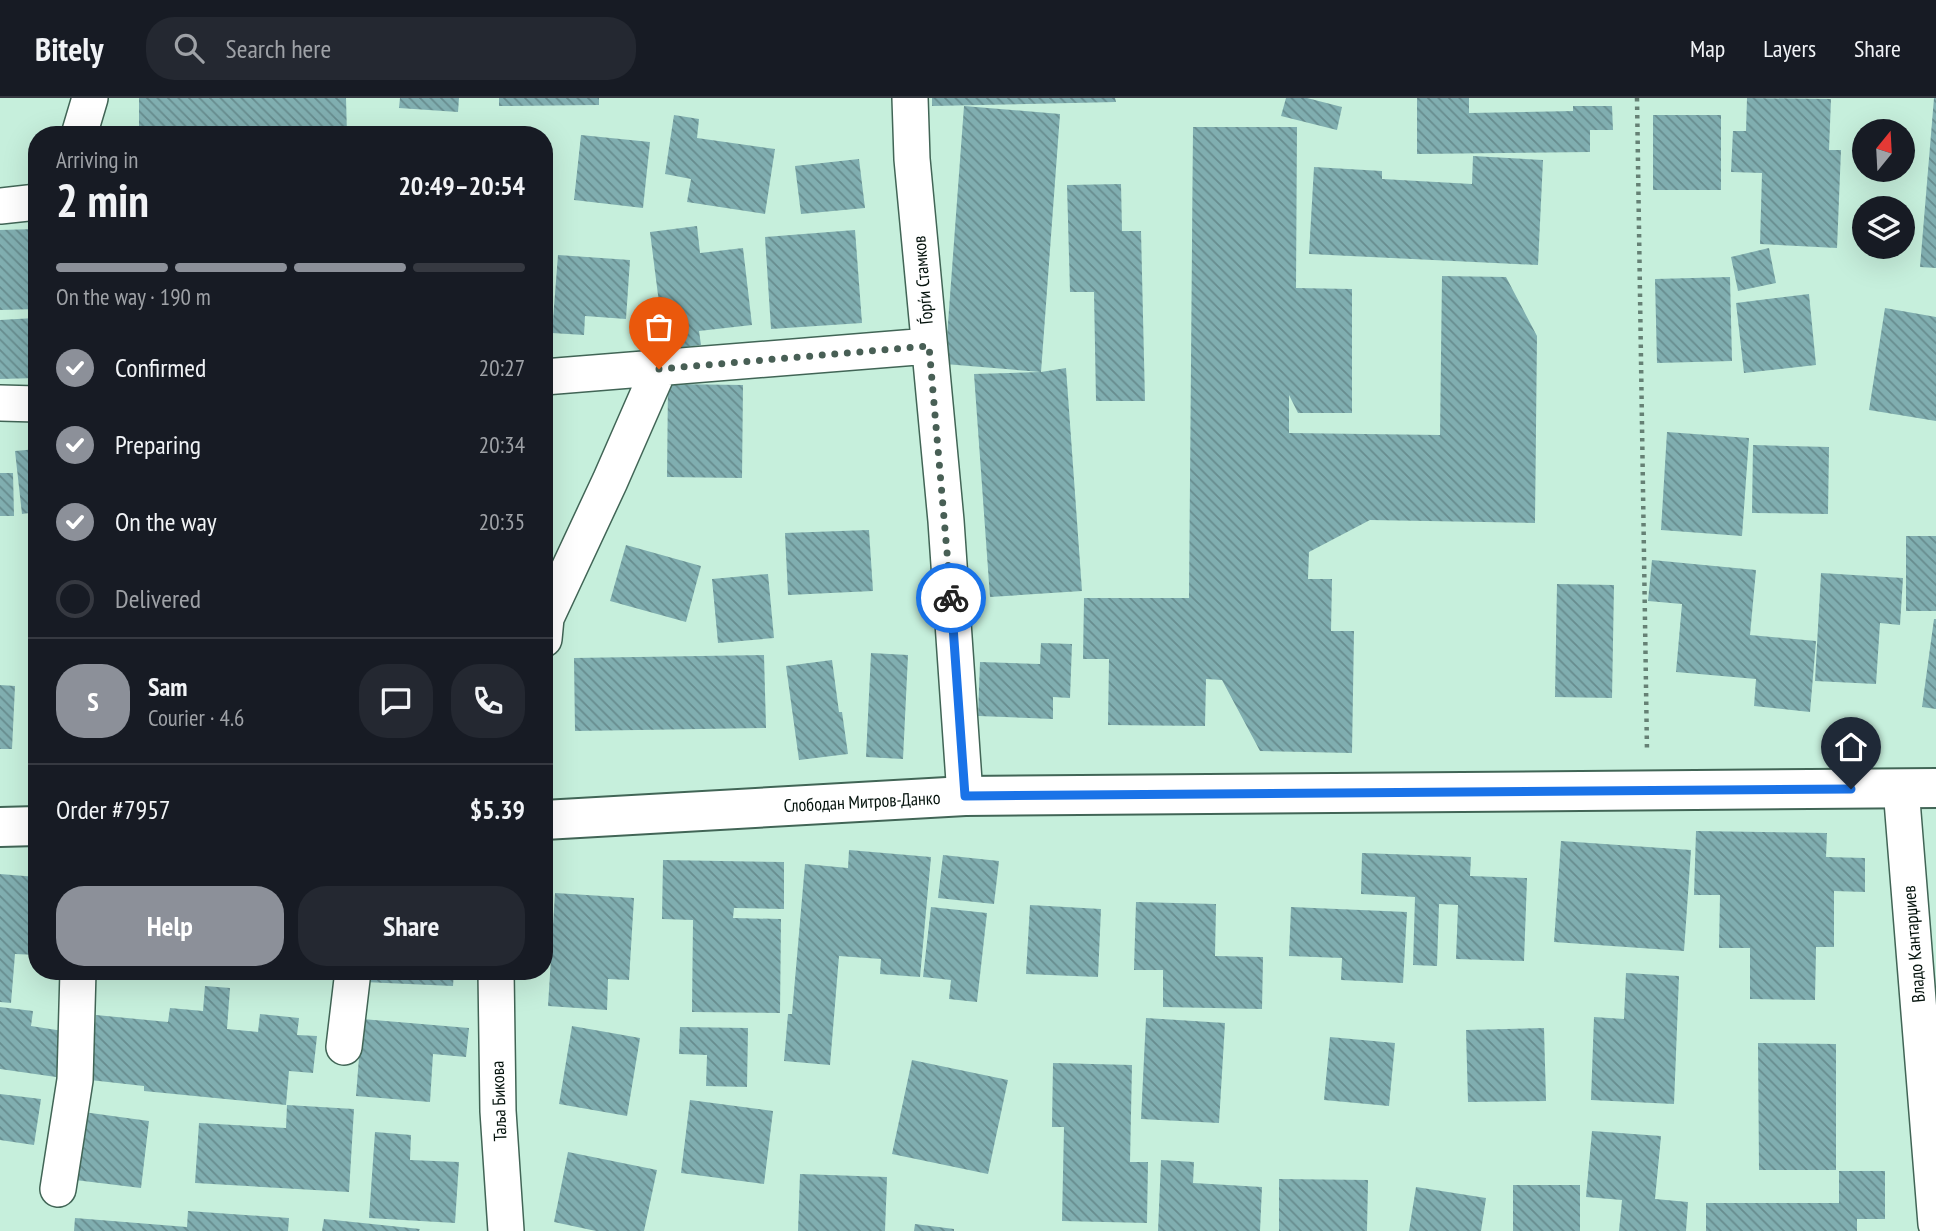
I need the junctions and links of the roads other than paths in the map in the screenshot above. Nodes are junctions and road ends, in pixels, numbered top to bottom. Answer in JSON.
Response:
{"nodes":[{"id":1,"x":89,"y":98,"type":"edge"},
{"id":2,"x":910,"y":98,"type":"edge"},
{"id":3,"x":81,"y":126,"type":"edge"},
{"id":4,"x":28,"y":203,"type":"edge"},
{"id":5,"x":0,"y":206,"type":"edge"},
{"id":6,"x":929,"y":346,"type":"junction"},
{"id":7,"x":659,"y":369,"type":"junction"},
{"id":8,"x":553,"y":376,"type":"edge"},
{"id":9,"x":0,"y":403,"type":"edge"},
{"id":10,"x":28,"y":404,"type":"edge"},
{"id":11,"x":553,"y":603,"type":"edge"},
{"id":12,"x":1919,"y":788,"type":"edge"},
{"id":13,"x":965,"y":796,"type":"junction"},
{"id":14,"x":553,"y":819,"type":"edge"},
{"id":15,"x":28,"y":826,"type":"edge"},
{"id":16,"x":0,"y":827,"type":"edge"},
{"id":17,"x":78,"y":980,"type":"edge"},
{"id":18,"x":352,"y":980,"type":"edge"},
{"id":19,"x":496,"y":980,"type":"edge"},
{"id":20,"x":344,"y":1047,"type":"dead end"},
{"id":21,"x":58,"y":1189,"type":"dead end"},
{"id":22,"x":1936,"y":1224,"type":"edge"},
{"id":23,"x":506,"y":1231,"type":"edge"}],
"edges":[{"from":1,"to":3,"type":"street"},
{"from":2,"to":6,"type":"street","name":"Ѓорѓи Стамков"},
{"from":4,"to":5,"type":"street"},
{"from":6,"to":7,"type":"street"},
{"from":6,"to":13,"type":"street","name":"Ѓорѓи Стамков"},
{"from":7,"to":8,"type":"street"},
{"from":7,"to":11,"type":"street"},
{"from":9,"to":10,"type":"street"},
{"from":12,"to":13,"type":"street","name":"Слободан Митров-Данко"},
{"from":12,"to":22,"type":"street","name":"Владо Кантарџиев"},
{"from":13,"to":14,"type":"street","name":"Слободан Митров-Данко"},
{"from":15,"to":16,"type":"street"},
{"from":17,"to":21,"type":"street"},
{"from":18,"to":20,"type":"street"},
{"from":19,"to":23,"type":"street","name":"Таља Бикова"}]}
